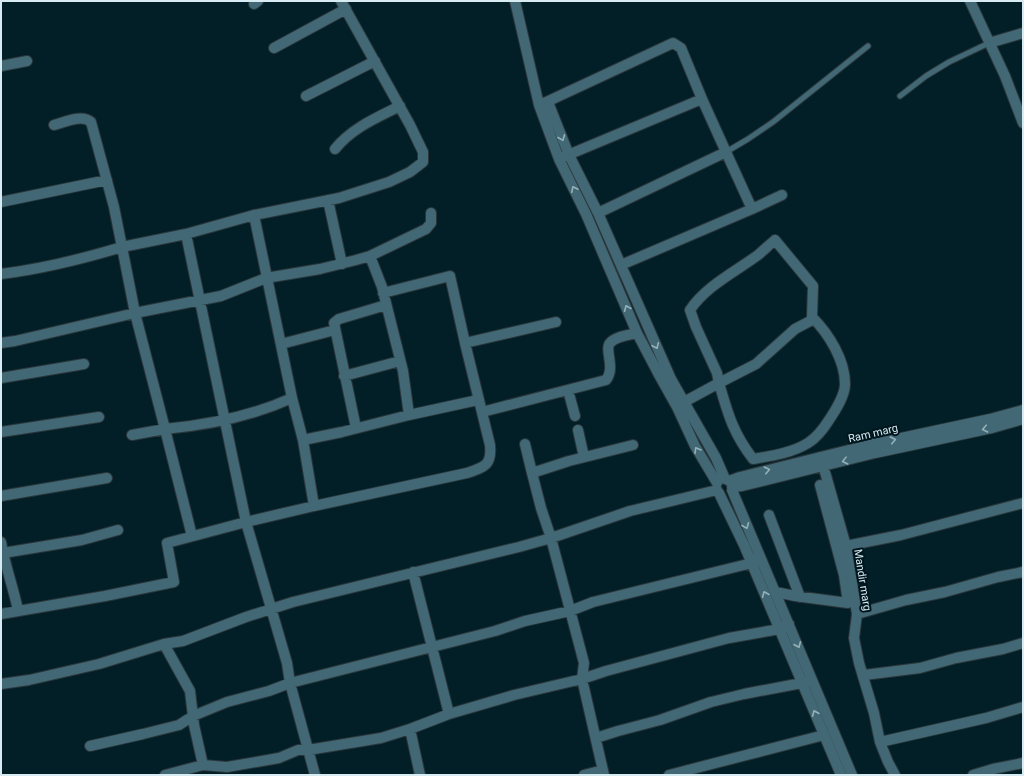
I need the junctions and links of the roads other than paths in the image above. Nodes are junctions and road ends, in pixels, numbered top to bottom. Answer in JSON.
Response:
{"nodes":[{"id":1,"x":515,"y":1,"type":"edge"},
{"id":2,"x":970,"y":1,"type":"edge"},
{"id":3,"x":343,"y":5,"type":"edge"},
{"id":4,"x":1023,"y":33,"type":"edge"},
{"id":5,"x":988,"y":43,"type":"junction"},
{"id":6,"x":868,"y":46,"type":"dead end"},
{"id":7,"x":274,"y":48,"type":"dead end"},
{"id":8,"x":374,"y":60,"type":"junction"},
{"id":9,"x":27,"y":61,"type":"dead end"},
{"id":10,"x":1,"y":66,"type":"edge"},
{"id":11,"x":306,"y":96,"type":"dead end"},
{"id":12,"x":900,"y":96,"type":"dead end"},
{"id":13,"x":702,"y":100,"type":"junction"},
{"id":14,"x":543,"y":103,"type":"junction"},
{"id":15,"x":400,"y":106,"type":"junction"},
{"id":16,"x":1023,"y":123,"type":"edge"},
{"id":17,"x":54,"y":125,"type":"dead end"},
{"id":18,"x":335,"y":149,"type":"dead end"},
{"id":19,"x":726,"y":152,"type":"junction"},
{"id":20,"x":564,"y":157,"type":"junction"},
{"id":21,"x":107,"y":180,"type":"junction"},
{"id":22,"x":782,"y":195,"type":"dead end"},
{"id":23,"x":328,"y":200,"type":"junction"},
{"id":24,"x":1,"y":202,"type":"edge"},
{"id":25,"x":752,"y":209,"type":"junction"},
{"id":26,"x":431,"y":213,"type":"dead end"},
{"id":27,"x":598,"y":213,"type":"junction"},
{"id":28,"x":254,"y":215,"type":"junction"},
{"id":29,"x":186,"y":234,"type":"junction"},
{"id":30,"x":122,"y":247,"type":"junction"},
{"id":31,"x":370,"y":256,"type":"junction"},
{"id":32,"x":342,"y":264,"type":"junction"},
{"id":33,"x":621,"y":266,"type":"junction"},
{"id":34,"x":1,"y":274,"type":"edge"},
{"id":35,"x":266,"y":278,"type":"junction"},
{"id":36,"x":383,"y":293,"type":"junction"},
{"id":37,"x":200,"y":300,"type":"junction"},
{"id":38,"x":386,"y":305,"type":"junction"},
{"id":39,"x":135,"y":313,"type":"junction"},
{"id":40,"x":814,"y":319,"type":"junction"},
{"id":41,"x":556,"y":322,"type":"dead end"},
{"id":42,"x":335,"y":330,"type":"junction"},
{"id":43,"x":637,"y":333,"type":"junction"},
{"id":44,"x":1,"y":343,"type":"edge"},
{"id":45,"x":465,"y":343,"type":"junction"},
{"id":46,"x":281,"y":344,"type":"junction"},
{"id":47,"x":400,"y":361,"type":"junction"},
{"id":48,"x":84,"y":364,"type":"dead end"},
{"id":49,"x":344,"y":376,"type":"junction"},
{"id":50,"x":1,"y":378,"type":"edge"},
{"id":51,"x":719,"y":383,"type":"junction"},
{"id":52,"x":568,"y":390,"type":"junction"},
{"id":53,"x":292,"y":398,"type":"junction"},
{"id":54,"x":478,"y":400,"type":"junction"},
{"id":55,"x":684,"y":402,"type":"junction"},
{"id":56,"x":1023,"y":410,"type":"edge"},
{"id":57,"x":482,"y":412,"type":"junction"},
{"id":58,"x":409,"y":415,"type":"junction"},
{"id":59,"x":574,"y":416,"type":"dead end"},
{"id":60,"x":99,"y":417,"type":"dead end"},
{"id":61,"x":1023,"y":419,"type":"edge"},
{"id":62,"x":224,"y":420,"type":"junction"},
{"id":63,"x":356,"y":428,"type":"junction"},
{"id":64,"x":165,"y":429,"type":"junction"},
{"id":65,"x":578,"y":430,"type":"dead end"},
{"id":66,"x":1,"y":432,"type":"edge"},
{"id":67,"x":132,"y":436,"type":"dead end"},
{"id":68,"x":303,"y":440,"type":"junction"},
{"id":69,"x":524,"y":444,"type":"dead end"},
{"id":70,"x":633,"y":445,"type":"dead end"},
{"id":71,"x":584,"y":457,"type":"junction"},
{"id":72,"x":823,"y":462,"type":"junction"},
{"id":73,"x":532,"y":473,"type":"junction"},
{"id":74,"x":107,"y":478,"type":"dead end"},
{"id":75,"x":820,"y":485,"type":"dead end"},
{"id":76,"x":724,"y":486,"type":"junction"},
{"id":77,"x":1,"y":496,"type":"edge"},
{"id":78,"x":1023,"y":503,"type":"edge"},
{"id":79,"x":314,"y":506,"type":"junction"},
{"id":80,"x":769,"y":515,"type":"dead end"},
{"id":81,"x":246,"y":522,"type":"junction"},
{"id":82,"x":118,"y":530,"type":"dead end"},
{"id":83,"x":192,"y":536,"type":"junction"},
{"id":84,"x":551,"y":538,"type":"junction"},
{"id":85,"x":1,"y":542,"type":"edge"},
{"id":86,"x":846,"y":546,"type":"junction"},
{"id":87,"x":3,"y":553,"type":"junction"},
{"id":88,"x":755,"y":560,"type":"junction"},
{"id":89,"x":413,"y":572,"type":"junction"},
{"id":90,"x":1023,"y":572,"type":"edge"},
{"id":91,"x":776,"y":592,"type":"junction"},
{"id":92,"x":800,"y":597,"type":"junction"},
{"id":93,"x":271,"y":609,"type":"junction"},
{"id":94,"x":18,"y":610,"type":"junction"},
{"id":95,"x":570,"y":611,"type":"junction"},
{"id":96,"x":1,"y":614,"type":"edge"},
{"id":97,"x":858,"y":614,"type":"junction"},
{"id":98,"x":789,"y":624,"type":"junction"},
{"id":99,"x":780,"y":629,"type":"junction"},
{"id":100,"x":1023,"y":642,"type":"edge"},
{"id":101,"x":164,"y":644,"type":"junction"},
{"id":102,"x":432,"y":647,"type":"junction"},
{"id":103,"x":864,"y":676,"type":"junction"},
{"id":104,"x":582,"y":679,"type":"junction"},
{"id":105,"x":807,"y":681,"type":"junction"},
{"id":106,"x":1,"y":684,"type":"edge"},
{"id":107,"x":290,"y":684,"type":"junction"},
{"id":108,"x":1023,"y":707,"type":"edge"},
{"id":109,"x":449,"y":714,"type":"junction"},
{"id":110,"x":193,"y":716,"type":"junction"},
{"id":111,"x":410,"y":729,"type":"junction"},
{"id":112,"x":824,"y":735,"type":"junction"},
{"id":113,"x":596,"y":738,"type":"junction"},
{"id":114,"x":880,"y":742,"type":"junction"},
{"id":115,"x":90,"y":746,"type":"dead end"},
{"id":116,"x":308,"y":750,"type":"junction"},
{"id":117,"x":1023,"y":763,"type":"edge"},
{"id":118,"x":203,"y":765,"type":"junction"},
{"id":119,"x":226,"y":771,"type":"edge"},
{"id":120,"x":703,"y":771,"type":"edge"},
{"id":121,"x":603,"y":772,"type":"edge"},
{"id":122,"x":165,"y":775,"type":"edge"},
{"id":123,"x":315,"y":775,"type":"edge"},
{"id":124,"x":420,"y":775,"type":"edge"},
{"id":125,"x":584,"y":775,"type":"edge"},
{"id":126,"x":670,"y":775,"type":"edge"},
{"id":127,"x":841,"y":775,"type":"edge"},
{"id":128,"x":852,"y":775,"type":"edge"},
{"id":129,"x":895,"y":775,"type":"edge"},
{"id":130,"x":973,"y":775,"type":"edge"}],
"edges":[{"from":1,"to":14,"type":"street"},
{"from":2,"to":5,"type":"street"},
{"from":3,"to":7,"type":"street"},
{"from":3,"to":8,"type":"street"},
{"from":4,"to":5,"type":"street"},
{"from":5,"to":12,"type":"lane"},
{"from":5,"to":16,"type":"street"},
{"from":6,"to":19,"type":"lane"},
{"from":8,"to":11,"type":"street"},
{"from":8,"to":15,"type":"street"},
{"from":9,"to":10,"type":"street"},
{"from":13,"to":14,"type":"street"},
{"from":13,"to":19,"type":"street"},
{"from":13,"to":20,"type":"street"},
{"from":14,"to":20,"type":"street"},
{"from":15,"to":18,"type":"street"},
{"from":15,"to":23,"type":"street"},
{"from":17,"to":21,"type":"street"},
{"from":19,"to":25,"type":"street"},
{"from":19,"to":27,"type":"street"},
{"from":20,"to":27,"type":"street"},
{"from":43,"to":20,"type":"street","one_way":true},
{"from":21,"to":24,"type":"street"},
{"from":21,"to":30,"type":"street"},
{"from":22,"to":25,"type":"street"},
{"from":23,"to":28,"type":"street"},
{"from":23,"to":32,"type":"street"},
{"from":25,"to":33,"type":"street"},
{"from":26,"to":31,"type":"street"},
{"from":27,"to":33,"type":"street"},
{"from":28,"to":29,"type":"street"},
{"from":28,"to":35,"type":"street"},
{"from":29,"to":30,"type":"street"},
{"from":29,"to":37,"type":"street"},
{"from":30,"to":34,"type":"street"},
{"from":30,"to":39,"type":"street"},
{"from":31,"to":32,"type":"street"},
{"from":31,"to":36,"type":"street"},
{"from":32,"to":35,"type":"street"},
{"from":33,"to":55,"type":"street","one_way":true},
{"from":35,"to":37,"type":"street"},
{"from":35,"to":46,"type":"street"},
{"from":36,"to":38,"type":"street"},
{"from":36,"to":45,"type":"street"},
{"from":37,"to":39,"type":"street"},
{"from":37,"to":62,"type":"street"},
{"from":38,"to":42,"type":"street"},
{"from":38,"to":47,"type":"street"},
{"from":39,"to":44,"type":"street"},
{"from":39,"to":64,"type":"street"},
{"from":40,"to":51,"type":"street"},
{"from":40,"to":51,"type":"street"},
{"from":40,"to":51,"type":"street"},
{"from":41,"to":45,"type":"street"},
{"from":42,"to":46,"type":"street"},
{"from":42,"to":49,"type":"street"},
{"from":43,"to":52,"type":"street"},
{"from":76,"to":43,"type":"street","one_way":true},
{"from":45,"to":54,"type":"street"},
{"from":46,"to":53,"type":"street"},
{"from":47,"to":49,"type":"street"},
{"from":47,"to":58,"type":"street"},
{"from":48,"to":50,"type":"street"},
{"from":49,"to":63,"type":"street"},
{"from":51,"to":55,"type":"street"},
{"from":52,"to":57,"type":"street"},
{"from":52,"to":59,"type":"street"},
{"from":53,"to":62,"type":"street"},
{"from":53,"to":68,"type":"street"},
{"from":54,"to":57,"type":"street"},
{"from":54,"to":58,"type":"street"},
{"from":55,"to":76,"type":"street"},
{"from":72,"to":56,"type":"street","name":"Ram marg","one_way":true},
{"from":57,"to":79,"type":"street"},
{"from":58,"to":63,"type":"street"},
{"from":60,"to":66,"type":"street"},
{"from":61,"to":72,"type":"street","one_way":true},
{"from":62,"to":64,"type":"street"},
{"from":62,"to":81,"type":"street"},
{"from":63,"to":68,"type":"street"},
{"from":64,"to":67,"type":"street"},
{"from":64,"to":83,"type":"street"},
{"from":65,"to":71,"type":"street"},
{"from":68,"to":79,"type":"street"},
{"from":69,"to":73,"type":"street"},
{"from":70,"to":71,"type":"street"},
{"from":71,"to":73,"type":"street"},
{"from":72,"to":76,"type":"street","name":"Ram marg"},
{"from":72,"to":86,"type":"street","name":"Mandir marg"},
{"from":73,"to":84,"type":"street"},
{"from":74,"to":77,"type":"street"},
{"from":75,"to":92,"type":"street"},
{"from":76,"to":84,"type":"street","name":"Ram marg"},
{"from":76,"to":88,"type":"street"},
{"from":78,"to":86,"type":"street"},
{"from":79,"to":81,"type":"street"},
{"from":80,"to":92,"type":"street"},
{"from":81,"to":83,"type":"street"},
{"from":81,"to":93,"type":"street"},
{"from":82,"to":87,"type":"street"},
{"from":83,"to":94,"type":"street"},
{"from":84,"to":89,"type":"street","name":"Ram marg"},
{"from":84,"to":95,"type":"street"},
{"from":85,"to":87,"type":"street"},
{"from":86,"to":97,"type":"street","name":"Mandir marg"},
{"from":87,"to":94,"type":"street"},
{"from":88,"to":91,"type":"street"},
{"from":88,"to":95,"type":"street"},
{"from":99,"to":88,"type":"street","one_way":true},
{"from":89,"to":93,"type":"street","name":"Ram marg"},
{"from":89,"to":102,"type":"street"},
{"from":90,"to":97,"type":"street"},
{"from":91,"to":92,"type":"street"},
{"from":91,"to":98,"type":"street"},
{"from":93,"to":101,"type":"street","name":"Ram marg"},
{"from":93,"to":107,"type":"street"},
{"from":94,"to":96,"type":"street"},
{"from":95,"to":102,"type":"street"},
{"from":95,"to":104,"type":"street"},
{"from":97,"to":103,"type":"street","name":"Mandir marg"},
{"from":98,"to":99,"type":"street"},
{"from":98,"to":105,"type":"street","one_way":true},
{"from":99,"to":104,"type":"street"},
{"from":99,"to":105,"type":"street"},
{"from":100,"to":103,"type":"street"},
{"from":101,"to":106,"type":"street","name":"Ram marg"},
{"from":101,"to":110,"type":"street"},
{"from":102,"to":107,"type":"street"},
{"from":102,"to":109,"type":"street"},
{"from":103,"to":114,"type":"street","name":"Mandir marg"},
{"from":104,"to":109,"type":"street"},
{"from":104,"to":113,"type":"street"},
{"from":112,"to":105,"type":"street","one_way":true},
{"from":105,"to":113,"type":"street"},
{"from":105,"to":128,"type":"street"},
{"from":107,"to":110,"type":"street"},
{"from":107,"to":116,"type":"street"},
{"from":108,"to":114,"type":"street"},
{"from":109,"to":111,"type":"street"},
{"from":110,"to":115,"type":"street"},
{"from":110,"to":118,"type":"street"},
{"from":111,"to":116,"type":"street"},
{"from":111,"to":124,"type":"street"},
{"from":112,"to":120,"type":"street"},
{"from":112,"to":127,"type":"street"},
{"from":113,"to":121,"type":"street"},
{"from":114,"to":129,"type":"street","name":"Mandir marg"},
{"from":116,"to":119,"type":"street"},
{"from":116,"to":123,"type":"street"},
{"from":117,"to":130,"type":"street"},
{"from":118,"to":119,"type":"street"},
{"from":118,"to":122,"type":"street"},
{"from":120,"to":126,"type":"street"},
{"from":121,"to":125,"type":"street"}]}
